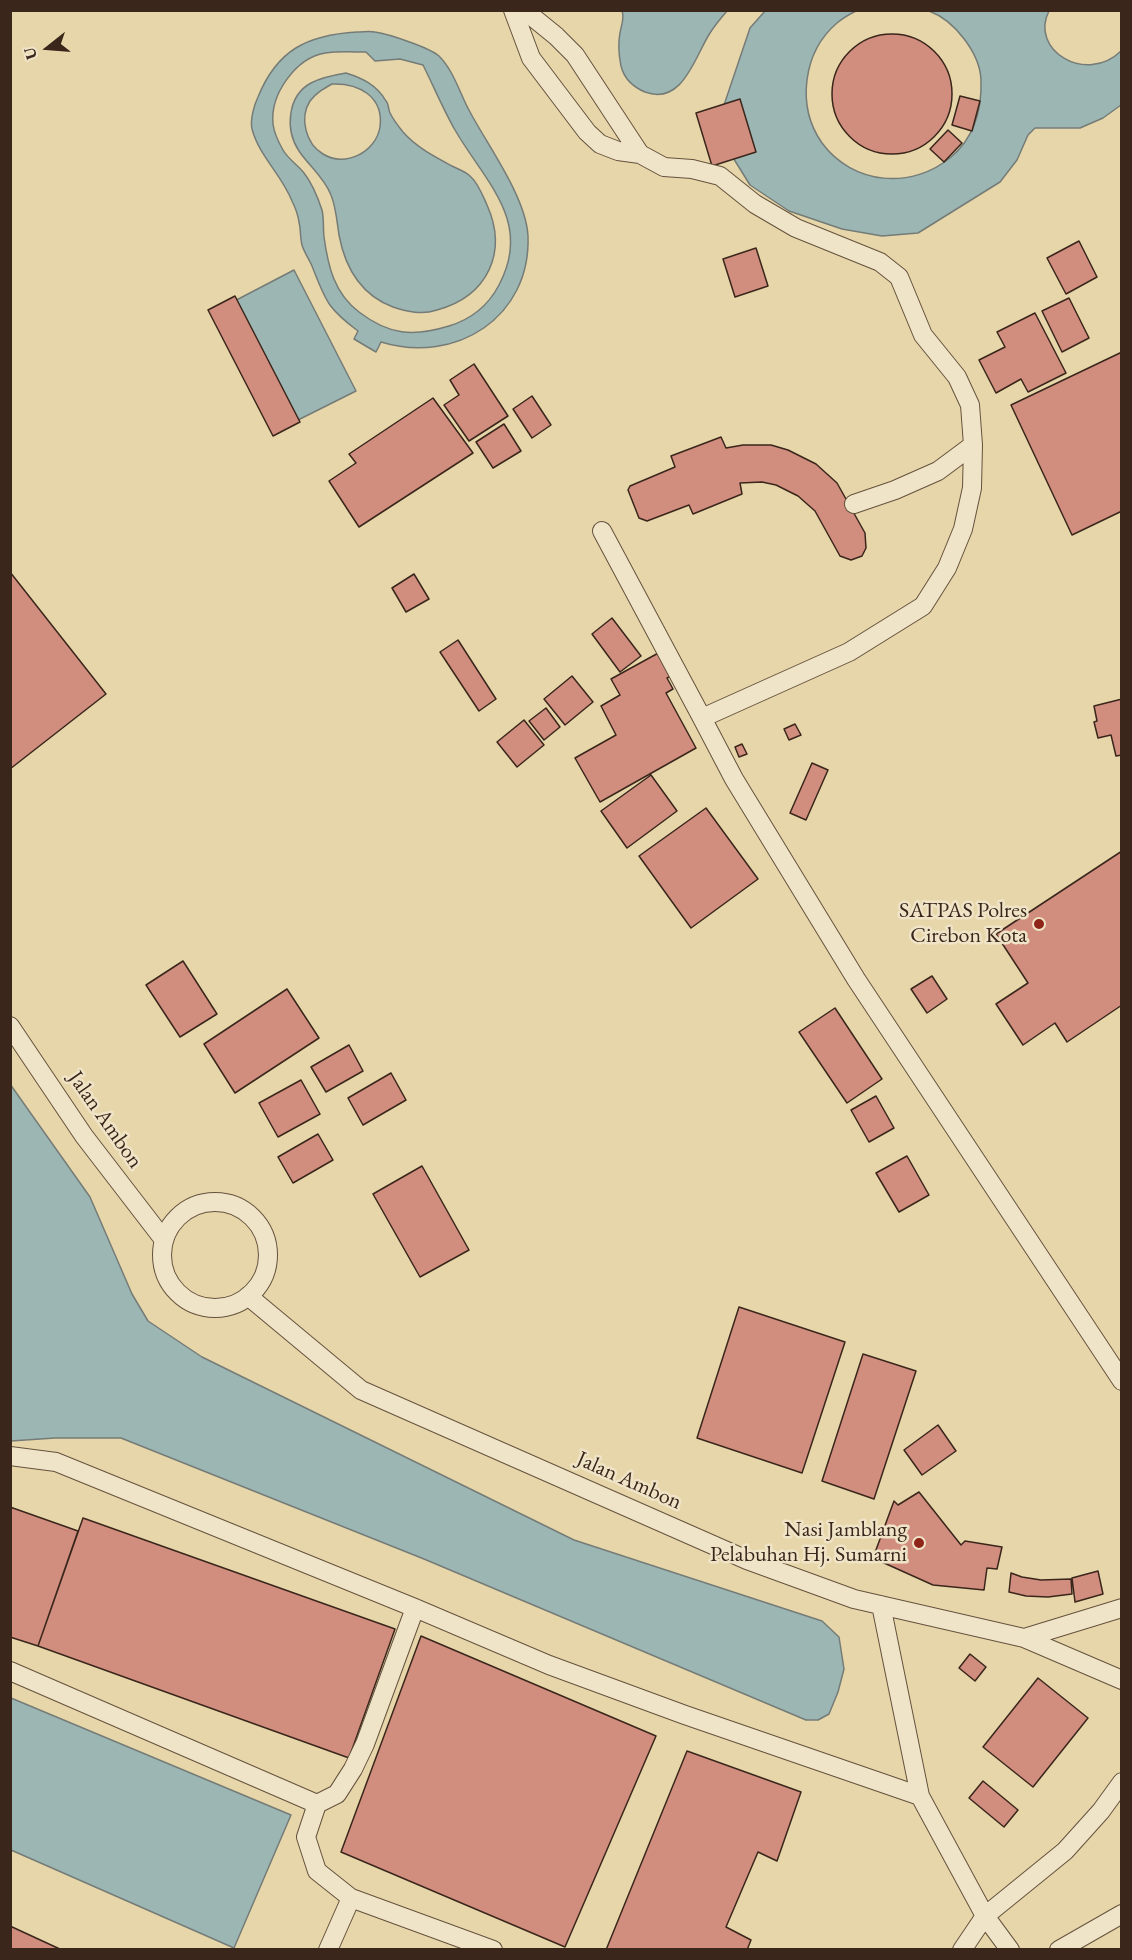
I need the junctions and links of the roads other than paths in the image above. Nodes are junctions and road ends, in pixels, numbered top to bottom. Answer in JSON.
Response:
{"nodes":[{"id":1,"x":513,"y":10,"type":"edge"},
{"id":2,"x":524,"y":10,"type":"edge"},
{"id":3,"x":640,"y":154,"type":"junction"},
{"id":4,"x":973,"y":445,"type":"junction"},
{"id":5,"x":854,"y":504,"type":"dead end"},
{"id":6,"x":602,"y":531,"type":"dead end"},
{"id":7,"x":702,"y":718,"type":"junction"},
{"id":8,"x":10,"y":1026,"type":"edge"},
{"id":9,"x":164,"y":1240,"type":"junction"},
{"id":10,"x":248,"y":1296,"type":"junction"},
{"id":11,"x":1122,"y":1382,"type":"edge"},
{"id":12,"x":10,"y":1456,"type":"edge"},
{"id":13,"x":881,"y":1605,"type":"junction"},
{"id":14,"x":415,"y":1608,"type":"junction"},
{"id":15,"x":1122,"y":1608,"type":"edge"},
{"id":16,"x":1024,"y":1638,"type":"junction"},
{"id":17,"x":10,"y":1671,"type":"edge"},
{"id":18,"x":1122,"y":1680,"type":"edge"},
{"id":19,"x":1122,"y":1782,"type":"edge"},
{"id":20,"x":920,"y":1796,"type":"junction"},
{"id":21,"x":317,"y":1804,"type":"junction"},
{"id":22,"x":351,"y":1898,"type":"junction"},
{"id":23,"x":1122,"y":1914,"type":"edge"},
{"id":24,"x":985,"y":1916,"type":"junction"},
{"id":25,"x":328,"y":1950,"type":"edge"},
{"id":26,"x":493,"y":1950,"type":"edge"},
{"id":27,"x":962,"y":1950,"type":"edge"},
{"id":28,"x":1010,"y":1950,"type":"edge"},
{"id":29,"x":1059,"y":1950,"type":"edge"}],
"edges":[{"from":1,"to":3,"type":"lane"},
{"from":2,"to":3,"type":"lane"},
{"from":3,"to":4,"type":"lane"},
{"from":4,"to":5,"type":"lane"},
{"from":4,"to":7,"type":"lane"},
{"from":6,"to":7,"type":"lane"},
{"from":7,"to":11,"type":"lane"},
{"from":8,"to":9,"type":"lane","name":"Jalan Ambon"},
{"from":9,"to":10,"type":"lane"},
{"from":9,"to":10,"type":"lane"},
{"from":10,"to":13,"type":"lane","name":"Jalan Ambon"},
{"from":12,"to":14,"type":"lane"},
{"from":13,"to":16,"type":"lane","name":"Jalan Ambon"},
{"from":13,"to":20,"type":"lane"},
{"from":14,"to":20,"type":"lane"},
{"from":14,"to":21,"type":"lane"},
{"from":15,"to":16,"type":"lane"},
{"from":16,"to":18,"type":"lane","name":"Jalan Ambon"},
{"from":17,"to":21,"type":"lane"},
{"from":19,"to":24,"type":"lane"},
{"from":20,"to":24,"type":"lane"},
{"from":21,"to":22,"type":"lane"},
{"from":22,"to":25,"type":"lane"},
{"from":22,"to":26,"type":"lane"},
{"from":23,"to":29,"type":"lane"},
{"from":24,"to":27,"type":"lane"},
{"from":24,"to":28,"type":"lane"}]}
